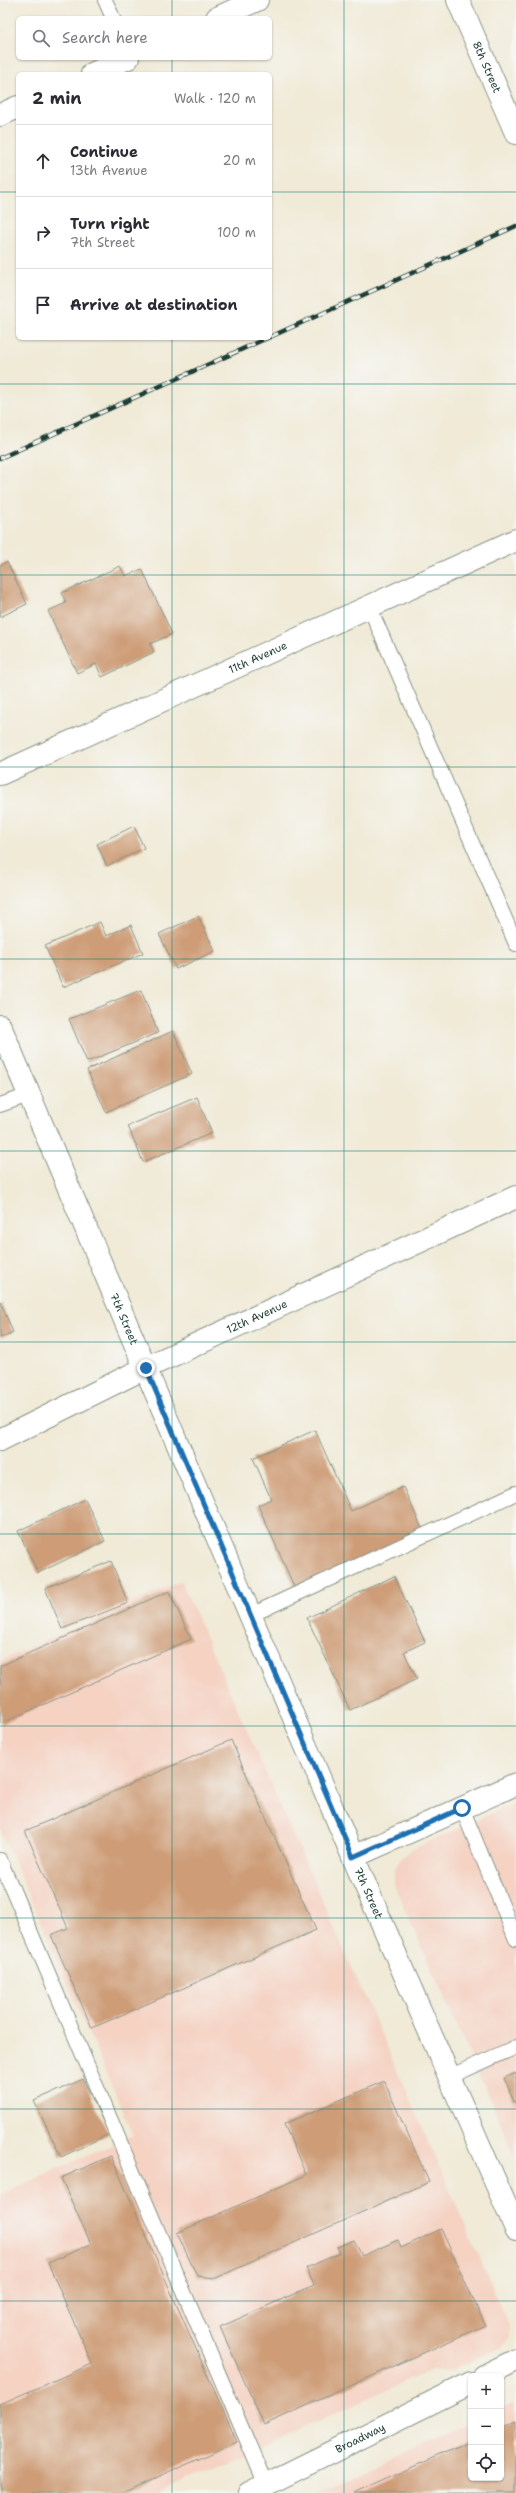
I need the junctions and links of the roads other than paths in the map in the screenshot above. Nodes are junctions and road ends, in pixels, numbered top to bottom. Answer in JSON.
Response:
{"nodes":[{"id":1,"x":105,"y":0,"type":"edge"},
{"id":2,"x":257,"y":0,"type":"edge"},
{"id":3,"x":458,"y":0,"type":"edge"},
{"id":4,"x":112,"y":16,"type":"edge"},
{"id":5,"x":221,"y":16,"type":"edge"},
{"id":6,"x":124,"y":60,"type":"edge"},
{"id":7,"x":96,"y":72,"type":"edge"},
{"id":8,"x":16,"y":108,"type":"edge"},
{"id":9,"x":0,"y":115,"type":"edge"},
{"id":10,"x":516,"y":133,"type":"edge"},
{"id":11,"x":516,"y":540,"type":"edge"},
{"id":12,"x":370,"y":606,"type":"junction"},
{"id":13,"x":0,"y":774,"type":"edge"},
{"id":14,"x":516,"y":944,"type":"edge"},
{"id":15,"x":0,"y":1026,"type":"edge"},
{"id":16,"x":28,"y":1095,"type":"junction"},
{"id":17,"x":0,"y":1105,"type":"edge"},
{"id":18,"x":516,"y":1197,"type":"edge"},
{"id":19,"x":146,"y":1368,"type":"junction"},
{"id":20,"x":0,"y":1440,"type":"edge"},
{"id":21,"x":516,"y":1493,"type":"edge"},
{"id":22,"x":251,"y":1615,"type":"junction"},
{"id":23,"x":516,"y":1784,"type":"edge"},
{"id":24,"x":462,"y":1808,"type":"junction"},
{"id":25,"x":353,"y":1857,"type":"junction"},
{"id":26,"x":0,"y":1860,"type":"edge"},
{"id":27,"x":516,"y":1939,"type":"edge"},
{"id":28,"x":516,"y":2047,"type":"edge"},
{"id":29,"x":449,"y":2077,"type":"junction"},
{"id":30,"x":516,"y":2229,"type":"edge"},
{"id":31,"x":516,"y":2360,"type":"edge"},
{"id":32,"x":490,"y":2373,"type":"edge"},
{"id":33,"x":468,"y":2384,"type":"edge"},
{"id":34,"x":257,"y":2489,"type":"edge"}],
"edges":[{"from":1,"to":4,"type":"lane"},
{"from":2,"to":5,"type":"street"},
{"from":3,"to":10,"type":"street","name":"8th Street"},
{"from":6,"to":7,"type":"street"},
{"from":8,"to":9,"type":"street"},
{"from":11,"to":12,"type":"street","name":"11th Avenue"},
{"from":12,"to":13,"type":"street","name":"11th Avenue"},
{"from":12,"to":14,"type":"lane"},
{"from":15,"to":16,"type":"street","name":"7th Street"},
{"from":16,"to":17,"type":"lane"},
{"from":16,"to":19,"type":"street","name":"7th Street"},
{"from":18,"to":19,"type":"street","name":"12th Avenue"},
{"from":19,"to":20,"type":"street","name":"12th Avenue"},
{"from":19,"to":22,"type":"street","name":"7th Street"},
{"from":21,"to":22,"type":"lane"},
{"from":22,"to":25,"type":"street","name":"7th Street"},
{"from":23,"to":24,"type":"street"},
{"from":24,"to":25,"type":"street"},
{"from":24,"to":27,"type":"lane"},
{"from":25,"to":29,"type":"street","name":"7th Street"},
{"from":26,"to":34,"type":"lane"},
{"from":28,"to":29,"type":"lane"},
{"from":29,"to":30,"type":"street","name":"7th Street"},
{"from":31,"to":32,"type":"street"},
{"from":33,"to":34,"type":"street","name":"Broadway"}]}
